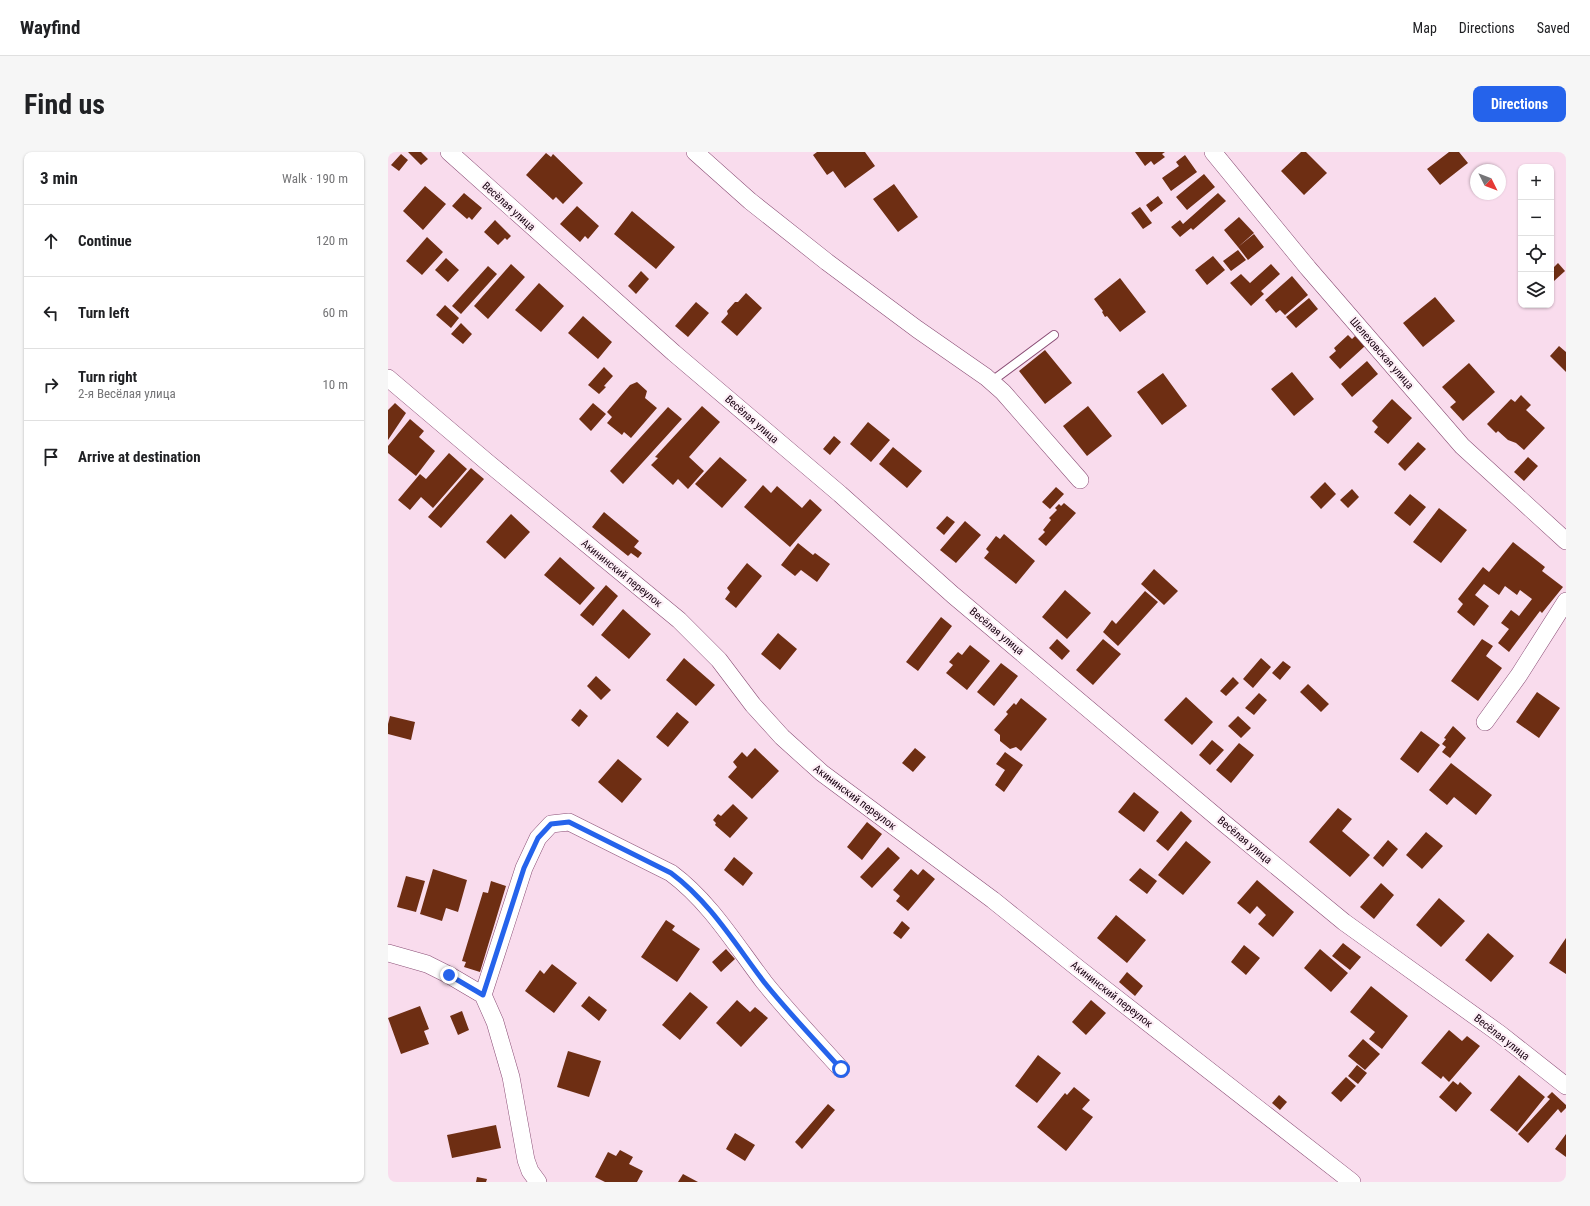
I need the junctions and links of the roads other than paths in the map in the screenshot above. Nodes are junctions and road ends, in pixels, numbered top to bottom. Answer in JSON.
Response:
{"nodes":[{"id":1,"x":449,"y":152,"type":"edge"},
{"id":2,"x":695,"y":152,"type":"edge"},
{"id":3,"x":1213,"y":152,"type":"edge"},
{"id":4,"x":1054,"y":335,"type":"dead end"},
{"id":5,"x":388,"y":378,"type":"edge"},
{"id":6,"x":992,"y":381,"type":"junction"},
{"id":7,"x":1080,"y":480,"type":"dead end"},
{"id":8,"x":1566,"y":541,"type":"edge"},
{"id":9,"x":1566,"y":601,"type":"edge"},
{"id":10,"x":1485,"y":722,"type":"dead end"},
{"id":11,"x":388,"y":953,"type":"edge"},
{"id":12,"x":483,"y":995,"type":"junction"},
{"id":13,"x":841,"y":1069,"type":"dead end"},
{"id":14,"x":1566,"y":1086,"type":"edge"},
{"id":15,"x":538,"y":1182,"type":"edge"},
{"id":16,"x":1352,"y":1182,"type":"edge"}],
"edges":[{"from":1,"to":14,"type":"street","name":"Весёлая улица"},
{"from":2,"to":6,"type":"street"},
{"from":3,"to":8,"type":"street","name":"Шелеховская улица"},
{"from":4,"to":6,"type":"lane"},
{"from":5,"to":16,"type":"street","name":"Акининский переулок"},
{"from":6,"to":7,"type":"street"},
{"from":9,"to":10,"type":"street"},
{"from":11,"to":12,"type":"street"},
{"from":12,"to":13,"type":"street"},
{"from":12,"to":15,"type":"street"}]}
